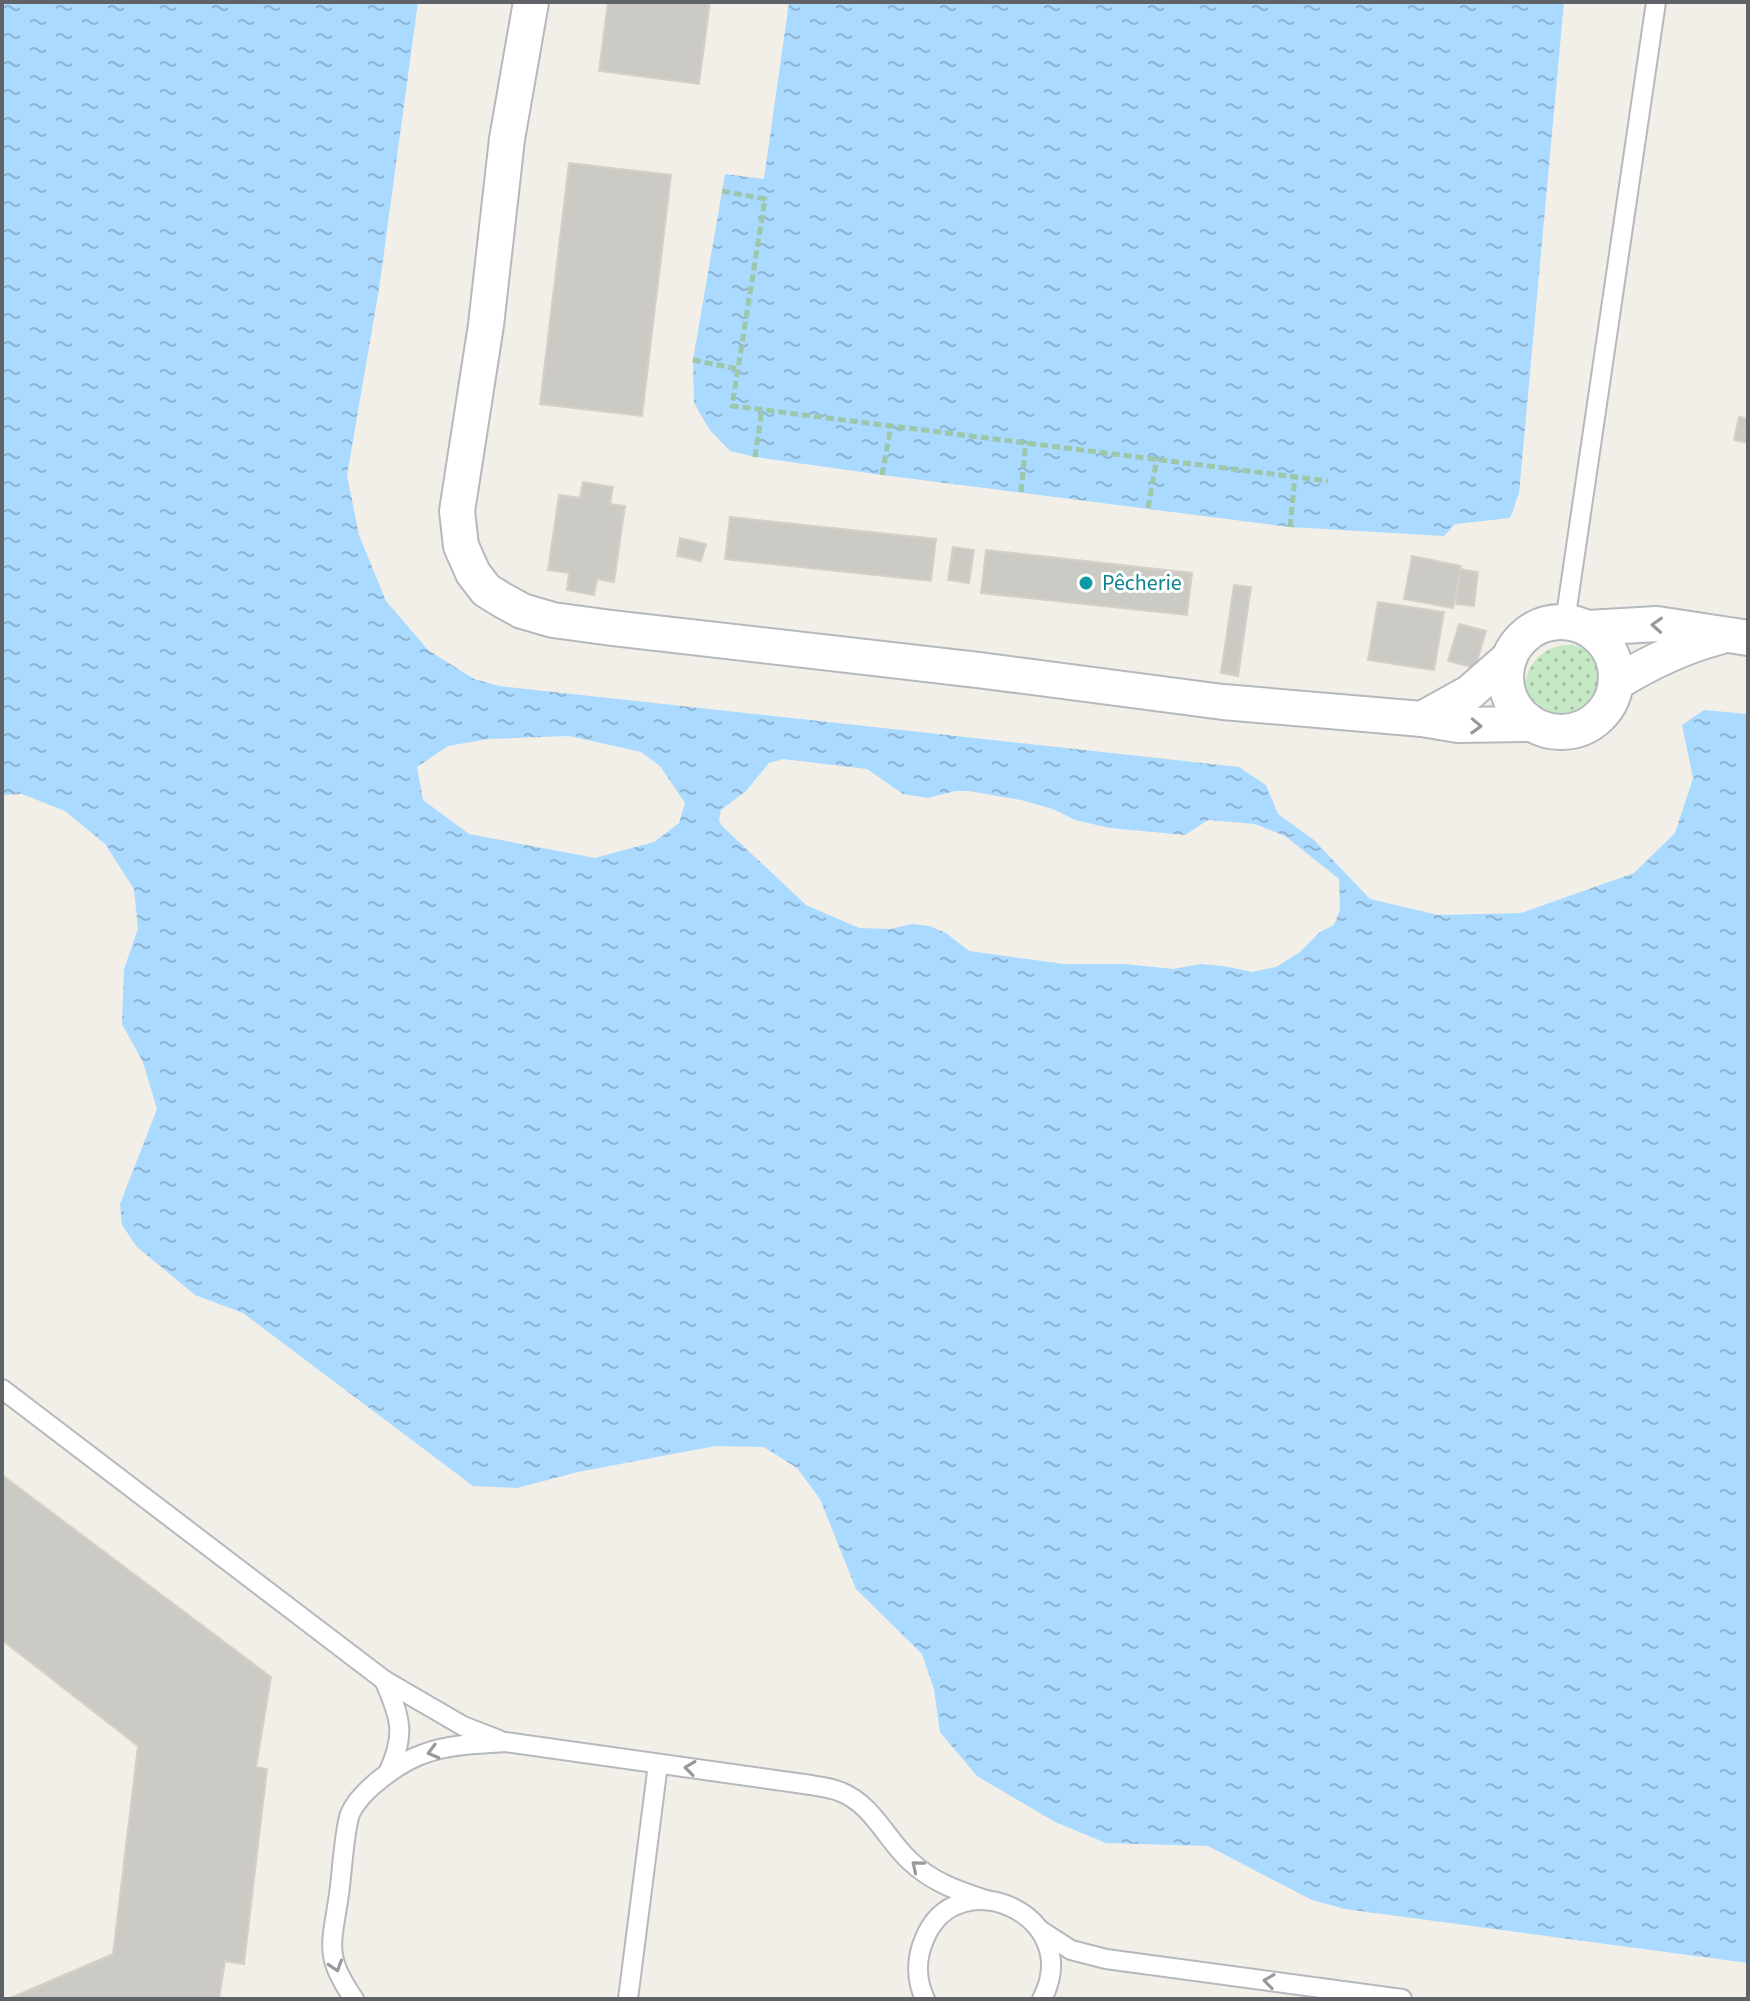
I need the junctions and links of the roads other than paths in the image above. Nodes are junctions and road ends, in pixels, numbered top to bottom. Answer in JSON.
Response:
{"nodes":[{"id":1,"x":531,"y":2,"type":"edge"},
{"id":2,"x":1656,"y":2,"type":"edge"},
{"id":3,"x":1576,"y":625,"type":"junction"},
{"id":4,"x":1738,"y":637,"type":"edge"},
{"id":5,"x":1509,"y":658,"type":"junction"},
{"id":6,"x":1616,"y":683,"type":"junction"},
{"id":7,"x":1422,"y":719,"type":"junction"},
{"id":8,"x":1531,"y":724,"type":"junction"},
{"id":9,"x":2,"y":1389,"type":"edge"},
{"id":10,"x":384,"y":1680,"type":"junction"},
{"id":11,"x":505,"y":1742,"type":"junction"},
{"id":12,"x":658,"y":1764,"type":"junction"},
{"id":13,"x":388,"y":1773,"type":"junction"},
{"id":14,"x":986,"y":1900,"type":"junction"},
{"id":15,"x":1040,"y":1930,"type":"junction"},
{"id":16,"x":354,"y":1999,"type":"edge"},
{"id":17,"x":628,"y":1999,"type":"edge"},
{"id":18,"x":925,"y":1999,"type":"edge"},
{"id":19,"x":1042,"y":1999,"type":"edge"},
{"id":20,"x":1402,"y":1999,"type":"edge"}],
"edges":[{"from":1,"to":7,"type":"street"},
{"from":2,"to":3,"type":"lane"},
{"from":4,"to":3,"type":"street","one_way":true},
{"from":3,"to":5,"type":"street"},
{"from":3,"to":6,"type":"street"},
{"from":4,"to":6,"type":"street"},
{"from":5,"to":7,"type":"street"},
{"from":5,"to":8,"type":"street"},
{"from":6,"to":8,"type":"street"},
{"from":7,"to":8,"type":"street","one_way":true},
{"from":9,"to":10,"type":"lane"},
{"from":10,"to":11,"type":"lane"},
{"from":10,"to":13,"type":"lane"},
{"from":11,"to":12,"type":"lane"},
{"from":11,"to":13,"type":"lane","one_way":true},
{"from":14,"to":12,"type":"lane","one_way":true},
{"from":12,"to":17,"type":"lane"},
{"from":13,"to":16,"type":"lane","one_way":true},
{"from":14,"to":15,"type":"lane"},
{"from":14,"to":18,"type":"lane"},
{"from":15,"to":19,"type":"lane"},
{"from":20,"to":15,"type":"lane","one_way":true}]}
